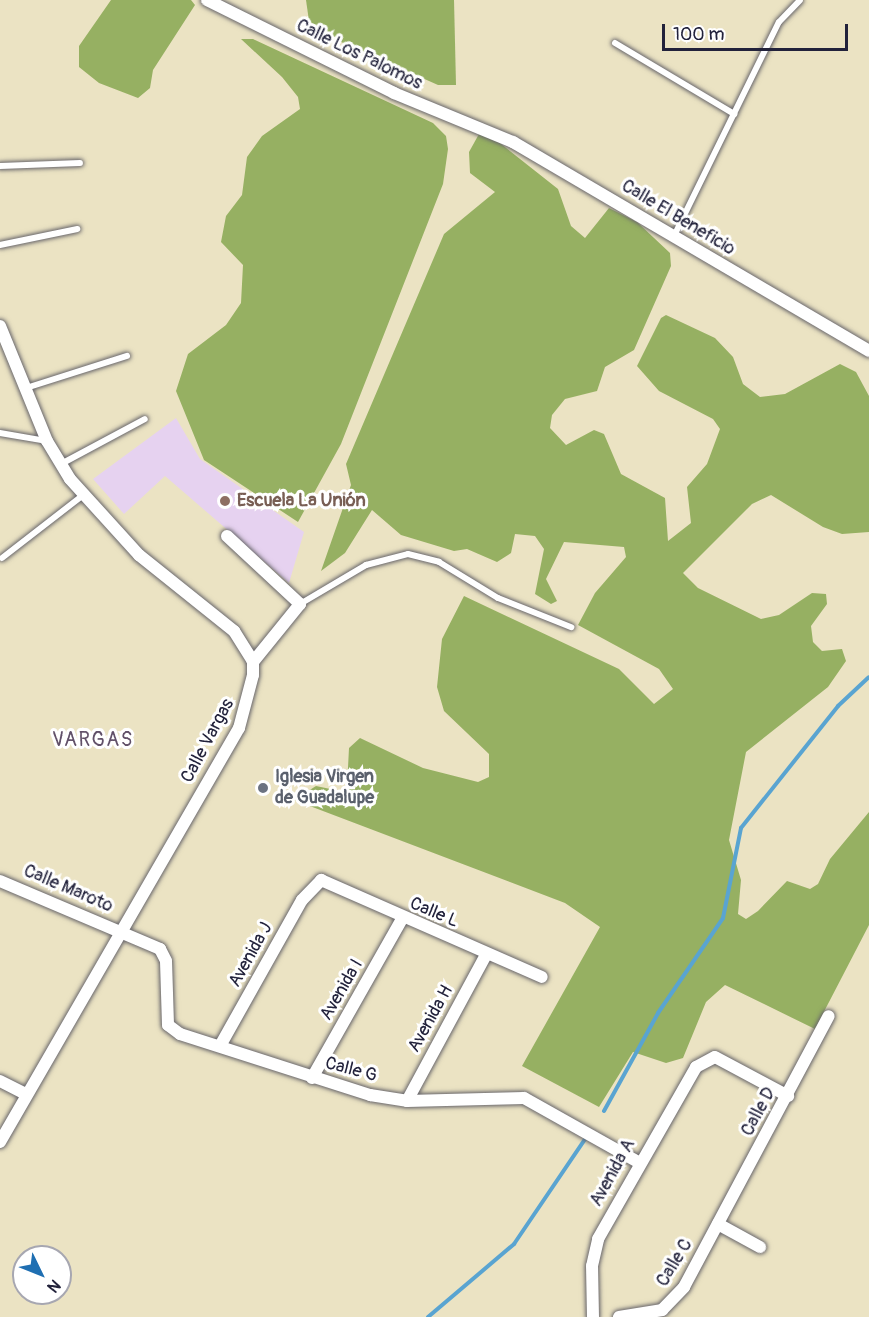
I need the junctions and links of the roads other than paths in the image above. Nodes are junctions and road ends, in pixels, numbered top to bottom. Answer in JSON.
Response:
{"nodes":[{"id":1,"x":207,"y":0,"type":"edge"},
{"id":2,"x":800,"y":0,"type":"edge"},
{"id":3,"x":615,"y":43,"type":"dead end"},
{"id":4,"x":734,"y":114,"type":"junction"},
{"id":5,"x":467,"y":119,"type":"joint"},
{"id":6,"x":80,"y":163,"type":"dead end"},
{"id":7,"x":0,"y":166,"type":"edge"},
{"id":8,"x":77,"y":229,"type":"dead end"},
{"id":9,"x":674,"y":236,"type":"junction"},
{"id":10,"x":0,"y":245,"type":"edge"},
{"id":11,"x":0,"y":326,"type":"edge"},
{"id":12,"x":869,"y":351,"type":"edge"},
{"id":13,"x":127,"y":356,"type":"dead end"},
{"id":14,"x":26,"y":388,"type":"junction"},
{"id":15,"x":145,"y":419,"type":"dead end"},
{"id":16,"x":0,"y":433,"type":"edge"},
{"id":17,"x":47,"y":441,"type":"junction"},
{"id":18,"x":60,"y":464,"type":"junction"},
{"id":19,"x":82,"y":496,"type":"junction"},
{"id":20,"x":227,"y":536,"type":"dead end"},
{"id":21,"x":2,"y":558,"type":"dead end"},
{"id":22,"x":300,"y":604,"type":"junction"},
{"id":23,"x":571,"y":627,"type":"dead end"},
{"id":24,"x":253,"y":662,"type":"junction"},
{"id":25,"x":0,"y":881,"type":"edge"},
{"id":26,"x":314,"y":883,"type":"joint"},
{"id":27,"x":402,"y":919,"type":"junction"},
{"id":28,"x":122,"y":931,"type":"junction"},
{"id":29,"x":486,"y":955,"type":"junction"},
{"id":30,"x":542,"y":977,"type":"dead end"},
{"id":31,"x":829,"y":1016,"type":"dead end"},
{"id":32,"x":220,"y":1046,"type":"junction"},
{"id":33,"x":312,"y":1078,"type":"junction"},
{"id":34,"x":0,"y":1081,"type":"edge"},
{"id":35,"x":25,"y":1094,"type":"junction"},
{"id":36,"x":788,"y":1096,"type":"junction"},
{"id":37,"x":407,"y":1101,"type":"junction"},
{"id":38,"x":0,"y":1142,"type":"edge"},
{"id":39,"x":638,"y":1162,"type":"junction"},
{"id":40,"x":718,"y":1224,"type":"junction"},
{"id":41,"x":760,"y":1247,"type":"dead end"},
{"id":42,"x":593,"y":1317,"type":"edge"},
{"id":43,"x":619,"y":1317,"type":"edge"}],
"edges":[{"from":1,"to":5,"type":"street","name":"Calle Los Palomos"},
{"from":2,"to":4,"type":"lane"},
{"from":3,"to":4,"type":"lane"},
{"from":4,"to":9,"type":"lane"},
{"from":5,"to":9,"type":"street","name":"Calle El Beneficio"},
{"from":6,"to":7,"type":"lane"},
{"from":8,"to":10,"type":"lane"},
{"from":9,"to":12,"type":"street","name":"Calle El Beneficio"},
{"from":11,"to":14,"type":"street"},
{"from":13,"to":14,"type":"lane"},
{"from":14,"to":17,"type":"street"},
{"from":15,"to":18,"type":"lane"},
{"from":16,"to":17,"type":"lane"},
{"from":17,"to":18,"type":"street"},
{"from":18,"to":19,"type":"street"},
{"from":19,"to":21,"type":"lane"},
{"from":19,"to":24,"type":"street"},
{"from":20,"to":22,"type":"street"},
{"from":22,"to":23,"type":"lane"},
{"from":22,"to":24,"type":"street"},
{"from":24,"to":28,"type":"street","name":"Calle Vargas"},
{"from":25,"to":28,"type":"street","name":"Calle Maroto"},
{"from":26,"to":27,"type":"street","name":"Calle L"},
{"from":26,"to":32,"type":"street","name":"Avenida J"},
{"from":27,"to":29,"type":"street","name":"Calle L"},
{"from":27,"to":33,"type":"street","name":"Avenida I"},
{"from":28,"to":32,"type":"street","name":"Calle G"},
{"from":28,"to":35,"type":"street","name":"Calle Vargas"},
{"from":29,"to":30,"type":"street","name":"Calle L"},
{"from":29,"to":37,"type":"street","name":"Avenida H"},
{"from":31,"to":36,"type":"street","name":"Calle D"},
{"from":32,"to":33,"type":"street","name":"Calle G"},
{"from":33,"to":37,"type":"street","name":"Calle G"},
{"from":34,"to":35,"type":"street"},
{"from":35,"to":38,"type":"street","name":"Calle Vargas"},
{"from":36,"to":39,"type":"street","name":"Avenida A"},
{"from":36,"to":40,"type":"street","name":"Calle D"},
{"from":37,"to":39,"type":"street","name":"Calle G"},
{"from":39,"to":42,"type":"street","name":"Avenida A"},
{"from":40,"to":41,"type":"street"},
{"from":40,"to":43,"type":"street","name":"Calle C"}]}
